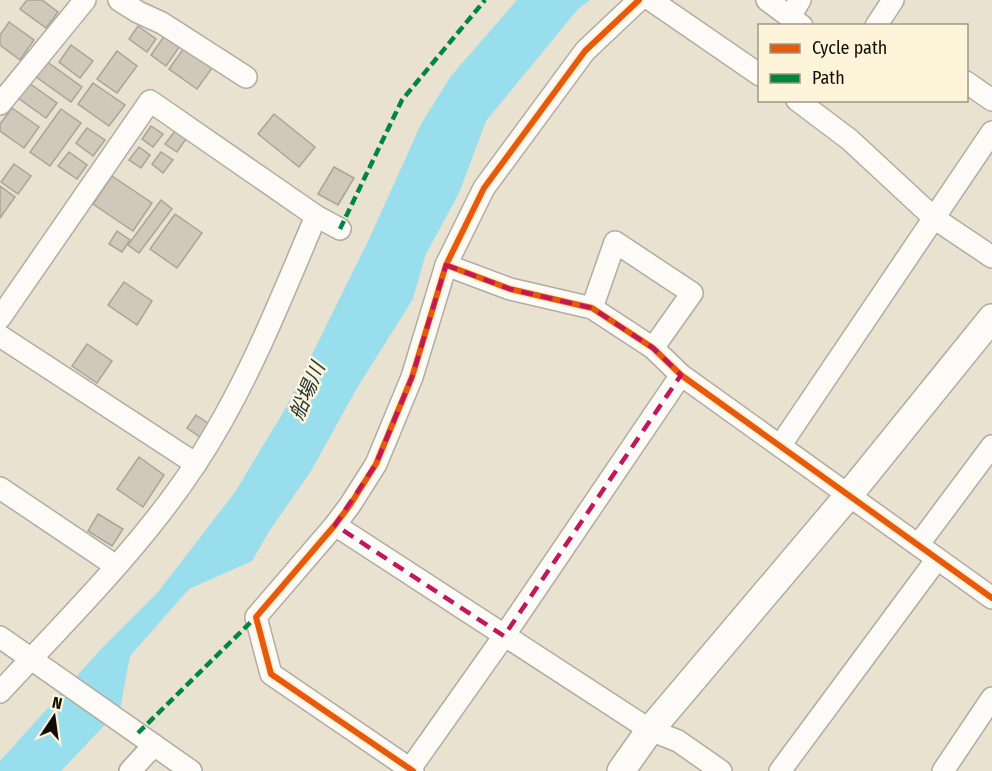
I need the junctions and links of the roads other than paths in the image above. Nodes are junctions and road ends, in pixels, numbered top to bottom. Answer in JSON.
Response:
{"nodes":[{"id":1,"x":85,"y":0,"type":"edge"},
{"id":2,"x":119,"y":0,"type":"edge"},
{"id":3,"x":639,"y":0,"type":"edge"},
{"id":4,"x":651,"y":0,"type":"edge"},
{"id":5,"x":767,"y":0,"type":"edge"},
{"id":6,"x":893,"y":0,"type":"edge"},
{"id":7,"x":798,"y":14,"type":"edge"},
{"id":8,"x":879,"y":24,"type":"edge"},
{"id":9,"x":758,"y":74,"type":"edge"},
{"id":10,"x":246,"y":76,"type":"dead end"},
{"id":11,"x":968,"y":83,"type":"edge"},
{"id":12,"x":992,"y":99,"type":"edge"},
{"id":13,"x":802,"y":102,"type":"edge"},
{"id":14,"x":0,"y":104,"type":"edge"},
{"id":15,"x":822,"y":108,"type":"edge"},
{"id":16,"x":992,"y":132,"type":"edge"},
{"id":17,"x":316,"y":216,"type":"junction"},
{"id":18,"x":934,"y":218,"type":"junction"},
{"id":19,"x":340,"y":229,"type":"dead end"},
{"id":20,"x":992,"y":257,"type":"edge"},
{"id":21,"x":446,"y":265,"type":"junction"},
{"id":22,"x":592,"y":308,"type":"junction"},
{"id":23,"x":0,"y":318,"type":"edge"},
{"id":24,"x":992,"y":318,"type":"edge"},
{"id":25,"x":0,"y":336,"type":"edge"},
{"id":26,"x":653,"y":348,"type":"junction"},
{"id":27,"x":681,"y":375,"type":"junction"},
{"id":28,"x":780,"y":446,"type":"junction"},
{"id":29,"x":992,"y":446,"type":"edge"},
{"id":30,"x":196,"y":464,"type":"junction"},
{"id":31,"x":0,"y":488,"type":"edge"},
{"id":32,"x":848,"y":496,"type":"junction"},
{"id":33,"x":335,"y":525,"type":"junction"},
{"id":34,"x":918,"y":545,"type":"junction"},
{"id":35,"x":937,"y":559,"type":"junction"},
{"id":36,"x":116,"y":566,"type":"junction"},
{"id":37,"x":992,"y":598,"type":"edge"},
{"id":38,"x":504,"y":636,"type":"junction"},
{"id":39,"x":0,"y":637,"type":"edge"},
{"id":40,"x":32,"y":658,"type":"junction"},
{"id":41,"x":0,"y":692,"type":"edge"},
{"id":42,"x":992,"y":698,"type":"edge"},
{"id":43,"x":650,"y":730,"type":"junction"},
{"id":44,"x":146,"y":739,"type":"junction"},
{"id":45,"x":412,"y":770,"type":"edge"},
{"id":46,"x":130,"y":771,"type":"edge"},
{"id":47,"x":191,"y":771,"type":"edge"},
{"id":48,"x":621,"y":771,"type":"edge"},
{"id":49,"x":721,"y":771,"type":"edge"},
{"id":50,"x":780,"y":771,"type":"edge"},
{"id":51,"x":943,"y":771,"type":"edge"}],
"edges":[{"from":1,"to":14,"type":"street"},
{"from":2,"to":10,"type":"street"},
{"from":3,"to":21,"type":"street"},
{"from":4,"to":9,"type":"street"},
{"from":5,"to":7,"type":"street"},
{"from":6,"to":8,"type":"street"},
{"from":11,"to":12,"type":"street"},
{"from":13,"to":15,"type":"street"},
{"from":15,"to":18,"type":"street"},
{"from":16,"to":18,"type":"street"},
{"from":17,"to":19,"type":"street"},
{"from":17,"to":23,"type":"street"},
{"from":17,"to":30,"type":"street"},
{"from":18,"to":20,"type":"street"},
{"from":18,"to":28,"type":"street"},
{"from":21,"to":22,"type":"street"},
{"from":21,"to":33,"type":"street"},
{"from":22,"to":26,"type":"street"},
{"from":22,"to":26,"type":"street"},
{"from":24,"to":32,"type":"street"},
{"from":25,"to":30,"type":"street"},
{"from":26,"to":27,"type":"street"},
{"from":27,"to":28,"type":"street"},
{"from":27,"to":38,"type":"street"},
{"from":28,"to":32,"type":"street"},
{"from":29,"to":34,"type":"street"},
{"from":30,"to":36,"type":"street"},
{"from":31,"to":36,"type":"street"},
{"from":32,"to":34,"type":"street"},
{"from":32,"to":43,"type":"street"},
{"from":33,"to":38,"type":"street"},
{"from":33,"to":45,"type":"street"},
{"from":34,"to":35,"type":"street"},
{"from":35,"to":37,"type":"street"},
{"from":35,"to":50,"type":"street"},
{"from":36,"to":40,"type":"street"},
{"from":38,"to":43,"type":"street"},
{"from":38,"to":45,"type":"street"},
{"from":39,"to":40,"type":"street"},
{"from":40,"to":41,"type":"street"},
{"from":40,"to":44,"type":"street"},
{"from":42,"to":51,"type":"street"},
{"from":43,"to":48,"type":"street"},
{"from":43,"to":49,"type":"street"},
{"from":44,"to":46,"type":"street"},
{"from":44,"to":47,"type":"street"}]}
